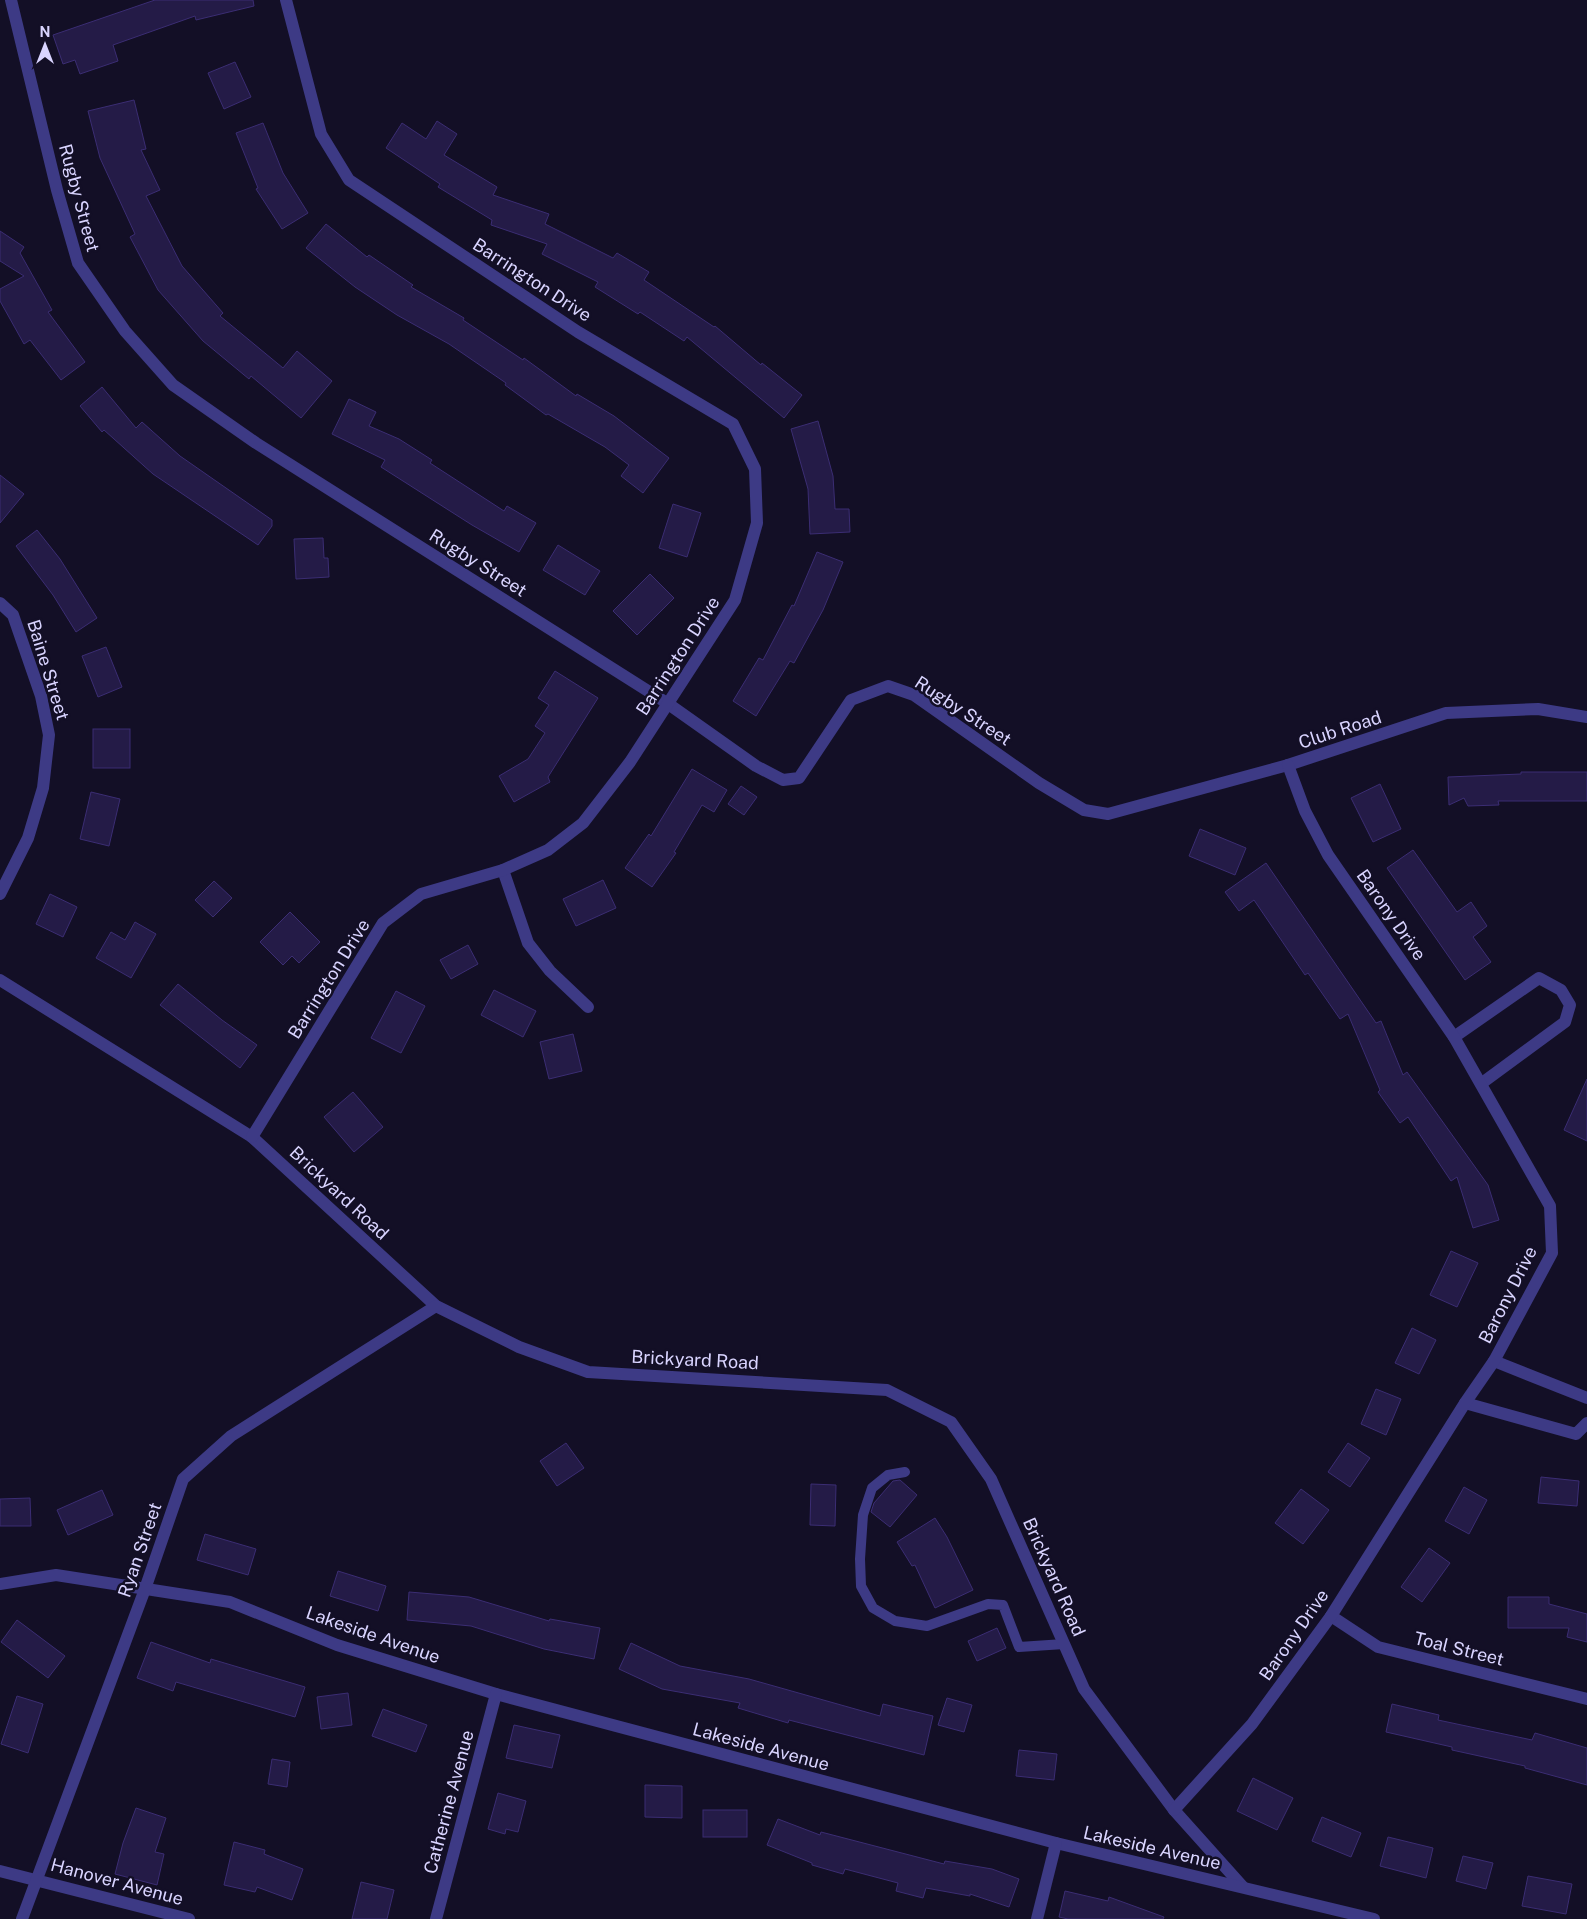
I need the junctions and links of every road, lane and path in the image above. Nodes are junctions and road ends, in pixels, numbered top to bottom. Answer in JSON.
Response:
{"nodes":[{"id":1,"x":11,"y":0,"type":"edge"},
{"id":2,"x":286,"y":0,"type":"edge"},
{"id":3,"x":0,"y":603,"type":"edge"},
{"id":4,"x":668,"y":703,"type":"junction"},
{"id":5,"x":1587,"y":717,"type":"edge"},
{"id":6,"x":1288,"y":765,"type":"junction"},
{"id":7,"x":1108,"y":814,"type":"joint"},
{"id":8,"x":503,"y":870,"type":"junction"},
{"id":9,"x":0,"y":894,"type":"edge"},
{"id":10,"x":0,"y":980,"type":"edge"},
{"id":11,"x":588,"y":1007,"type":"dead end"},
{"id":12,"x":1454,"y":1037,"type":"junction"},
{"id":13,"x":1482,"y":1084,"type":"junction"},
{"id":14,"x":252,"y":1136,"type":"junction"},
{"id":15,"x":436,"y":1306,"type":"junction"},
{"id":16,"x":1494,"y":1361,"type":"junction"},
{"id":17,"x":1587,"y":1398,"type":"edge"},
{"id":18,"x":1465,"y":1403,"type":"junction"},
{"id":19,"x":1587,"y":1424,"type":"edge"},
{"id":20,"x":905,"y":1472,"type":"dead end"},
{"id":21,"x":0,"y":1584,"type":"edge"},
{"id":22,"x":145,"y":1590,"type":"junction"},
{"id":23,"x":1331,"y":1616,"type":"junction"},
{"id":24,"x":1064,"y":1644,"type":"junction"},
{"id":25,"x":496,"y":1694,"type":"junction"},
{"id":26,"x":1587,"y":1699,"type":"edge"},
{"id":27,"x":1174,"y":1810,"type":"junction"},
{"id":28,"x":1056,"y":1843,"type":"junction"},
{"id":29,"x":0,"y":1871,"type":"edge"},
{"id":30,"x":37,"y":1879,"type":"junction"},
{"id":31,"x":1243,"y":1886,"type":"junction"},
{"id":32,"x":22,"y":1919,"type":"edge"},
{"id":33,"x":189,"y":1919,"type":"edge"},
{"id":34,"x":436,"y":1919,"type":"edge"},
{"id":35,"x":1036,"y":1919,"type":"edge"},
{"id":36,"x":1374,"y":1919,"type":"edge"}],
"edges":[{"from":1,"to":4,"type":"street","name":"Rugby Street"},
{"from":2,"to":4,"type":"street","name":"Barrington Drive"},
{"from":3,"to":9,"type":"street","name":"Baine Street"},
{"from":4,"to":7,"type":"street","name":"Rugby Street"},
{"from":4,"to":8,"type":"street","name":"Barrington Drive"},
{"from":5,"to":6,"type":"street","name":"Club Road"},
{"from":6,"to":7,"type":"street","name":"Club Road"},
{"from":6,"to":12,"type":"street","name":"Barony Drive"},
{"from":8,"to":11,"type":"street"},
{"from":8,"to":14,"type":"street","name":"Barrington Drive"},
{"from":10,"to":14,"type":"street","name":"Brickyard Road"},
{"from":12,"to":13,"type":"street","name":"Barony Drive"},
{"from":12,"to":13,"type":"street"},
{"from":13,"to":16,"type":"street","name":"Barony Drive"},
{"from":14,"to":15,"type":"street","name":"Brickyard Road"},
{"from":15,"to":22,"type":"street","name":"Ryan Street"},
{"from":15,"to":24,"type":"street","name":"Brickyard Road"},
{"from":16,"to":17,"type":"street"},
{"from":16,"to":18,"type":"street","name":"Barony Drive"},
{"from":18,"to":19,"type":"street"},
{"from":18,"to":23,"type":"street","name":"Barony Drive"},
{"from":20,"to":24,"type":"lane"},
{"from":21,"to":22,"type":"street","name":"Lakeside Avenue"},
{"from":22,"to":25,"type":"street","name":"Lakeside Avenue"},
{"from":22,"to":30,"type":"street","name":"Ryan Street"},
{"from":23,"to":26,"type":"street","name":"Toal Street"},
{"from":23,"to":27,"type":"street","name":"Barony Drive"},
{"from":24,"to":27,"type":"street","name":"Brickyard Road"},
{"from":25,"to":28,"type":"street","name":"Lakeside Avenue"},
{"from":25,"to":34,"type":"street","name":"Catherine Avenue"},
{"from":27,"to":31,"type":"street","name":"Brickyard Road"},
{"from":28,"to":31,"type":"street","name":"Lakeside Avenue"},
{"from":28,"to":35,"type":"street"},
{"from":29,"to":30,"type":"street","name":"Hanover Avenue"},
{"from":30,"to":32,"type":"street","name":"Ryan Street"},
{"from":30,"to":33,"type":"street","name":"Hanover Avenue"},
{"from":31,"to":36,"type":"street","name":"Lakeside Avenue"}]}
